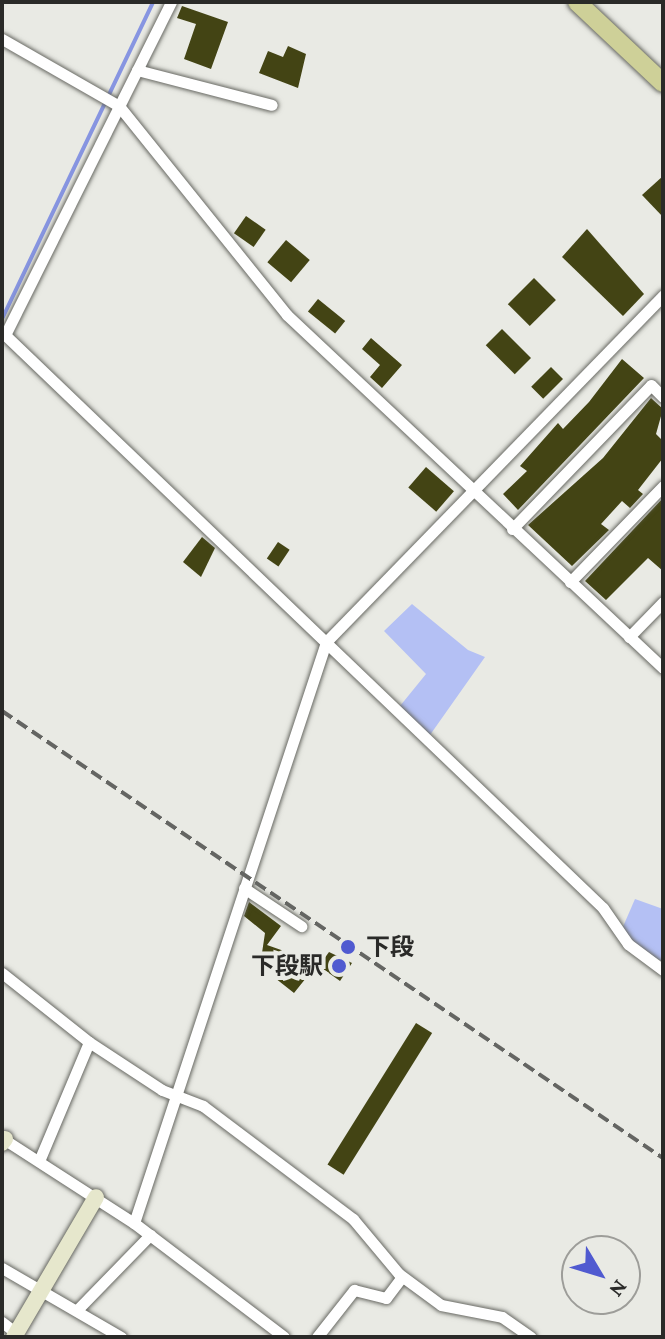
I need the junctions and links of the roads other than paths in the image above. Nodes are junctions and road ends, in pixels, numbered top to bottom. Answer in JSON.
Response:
{"nodes":[{"id":1,"x":171,"y":2,"type":"edge"},
{"id":2,"x":577,"y":2,"type":"edge"},
{"id":3,"x":2,"y":39,"type":"edge"},
{"id":4,"x":137,"y":70,"type":"junction"},
{"id":5,"x":663,"y":83,"type":"edge"},
{"id":6,"x":272,"y":105,"type":"dead end"},
{"id":7,"x":119,"y":106,"type":"junction"},
{"id":8,"x":663,"y":295,"type":"edge"},
{"id":9,"x":3,"y":333,"type":"edge"},
{"id":10,"x":663,"y":397,"type":"edge"},
{"id":11,"x":663,"y":486,"type":"edge"},
{"id":12,"x":470,"y":490,"type":"junction"},
{"id":13,"x":512,"y":529,"type":"junction"},
{"id":14,"x":570,"y":582,"type":"junction"},
{"id":15,"x":663,"y":602,"type":"edge"},
{"id":16,"x":629,"y":637,"type":"junction"},
{"id":17,"x":326,"y":642,"type":"junction"},
{"id":18,"x":663,"y":668,"type":"edge"},
{"id":19,"x":244,"y":888,"type":"junction"},
{"id":20,"x":301,"y":926,"type":"dead end"},
{"id":21,"x":663,"y":970,"type":"edge"},
{"id":22,"x":2,"y":973,"type":"edge"},
{"id":23,"x":89,"y":1042,"type":"junction"},
{"id":24,"x":177,"y":1095,"type":"junction"},
{"id":25,"x":3,"y":1140,"type":"edge"},
{"id":26,"x":39,"y":1161,"type":"junction"},
{"id":27,"x":96,"y":1197,"type":"junction"},
{"id":28,"x":134,"y":1223,"type":"junction"},
{"id":29,"x":150,"y":1235,"type":"junction"},
{"id":30,"x":2,"y":1268,"type":"edge"},
{"id":31,"x":402,"y":1277,"type":"junction"},
{"id":32,"x":41,"y":1288,"type":"junction"},
{"id":33,"x":77,"y":1310,"type":"junction"},
{"id":34,"x":2,"y":1322,"type":"edge"},
{"id":35,"x":15,"y":1335,"type":"edge"},
{"id":36,"x":121,"y":1337,"type":"edge"},
{"id":37,"x":284,"y":1337,"type":"edge"},
{"id":38,"x":317,"y":1337,"type":"edge"},
{"id":39,"x":531,"y":1337,"type":"edge"}],
"edges":[{"from":1,"to":4,"type":"street"},
{"from":2,"to":5,"type":"main road"},
{"from":3,"to":7,"type":"street"},
{"from":4,"to":6,"type":"street"},
{"from":4,"to":7,"type":"street"},
{"from":7,"to":9,"type":"street"},
{"from":7,"to":12,"type":"street"},
{"from":8,"to":12,"type":"street"},
{"from":9,"to":17,"type":"street"},
{"from":10,"to":13,"type":"street"},
{"from":11,"to":14,"type":"street"},
{"from":12,"to":13,"type":"street"},
{"from":12,"to":17,"type":"street"},
{"from":13,"to":14,"type":"street"},
{"from":14,"to":16,"type":"street"},
{"from":15,"to":16,"type":"street"},
{"from":16,"to":18,"type":"street"},
{"from":17,"to":19,"type":"street"},
{"from":17,"to":21,"type":"street"},
{"from":19,"to":20,"type":"street"},
{"from":19,"to":24,"type":"street"},
{"from":22,"to":23,"type":"street"},
{"from":23,"to":24,"type":"street"},
{"from":23,"to":26,"type":"street"},
{"from":24,"to":28,"type":"street"},
{"from":24,"to":31,"type":"street"},
{"from":25,"to":26,"type":"street"},
{"from":26,"to":27,"type":"street"},
{"from":27,"to":28,"type":"street"},
{"from":27,"to":32,"type":"street"},
{"from":28,"to":29,"type":"street"},
{"from":29,"to":33,"type":"street"},
{"from":29,"to":37,"type":"street"},
{"from":30,"to":32,"type":"street"},
{"from":31,"to":38,"type":"street"},
{"from":31,"to":39,"type":"street"},
{"from":32,"to":33,"type":"street"},
{"from":32,"to":35,"type":"street"},
{"from":33,"to":36,"type":"street"},
{"from":34,"to":35,"type":"street"}]}
